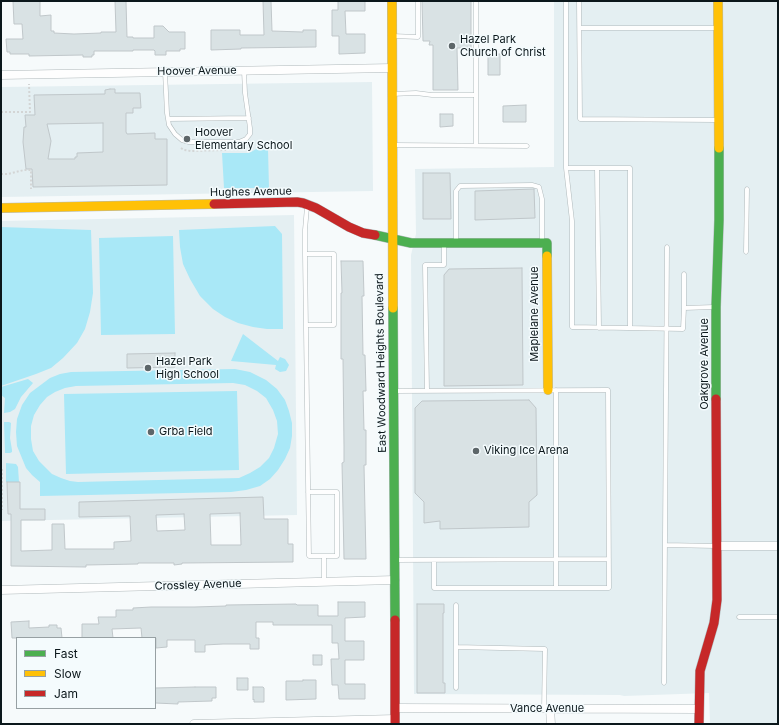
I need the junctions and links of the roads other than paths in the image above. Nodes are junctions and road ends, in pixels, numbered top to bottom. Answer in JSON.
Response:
{"nodes":[{"id":1,"x":392,"y":1,"type":"edge"},
{"id":2,"x":418,"y":1,"type":"edge"},
{"id":3,"x":476,"y":1,"type":"edge"},
{"id":4,"x":566,"y":1,"type":"edge"},
{"id":5,"x":579,"y":1,"type":"edge"},
{"id":6,"x":718,"y":1,"type":"edge"},
{"id":7,"x":580,"y":28,"type":"junction"},
{"id":8,"x":718,"y":28,"type":"junction"},
{"id":9,"x":392,"y":36,"type":"junction"},
{"id":10,"x":392,"y":68,"type":"junction"},
{"id":11,"x":244,"y":71,"type":"junction"},
{"id":12,"x":165,"y":72,"type":"junction"},
{"id":13,"x":1,"y":75,"type":"edge"},
{"id":14,"x":392,"y":94,"type":"junction"},
{"id":15,"x":476,"y":95,"type":"junction"},
{"id":16,"x":249,"y":118,"type":"junction"},
{"id":17,"x":168,"y":119,"type":"junction"},
{"id":18,"x":719,"y":120,"type":"junction"},
{"id":19,"x":392,"y":145,"type":"junction"},
{"id":20,"x":476,"y":145,"type":"junction"},
{"id":21,"x":527,"y":146,"type":"dead end"},
{"id":22,"x":566,"y":168,"type":"junction"},
{"id":23,"x":597,"y":168,"type":"junction"},
{"id":24,"x":747,"y":189,"type":"dead end"},
{"id":25,"x":308,"y":205,"type":"junction"},
{"id":26,"x":1,"y":208,"type":"edge"},
{"id":27,"x":392,"y":238,"type":"junction"},
{"id":28,"x":444,"y":243,"type":"junction"},
{"id":29,"x":456,"y":243,"type":"junction"},
{"id":30,"x":542,"y":243,"type":"junction"},
{"id":31,"x":667,"y":247,"type":"dead end"},
{"id":32,"x":746,"y":252,"type":"dead end"},
{"id":33,"x":305,"y":254,"type":"junction"},
{"id":34,"x":684,"y":274,"type":"dead end"},
{"id":35,"x":716,"y":307,"type":"junction"},
{"id":36,"x":684,"y":308,"type":"junction"},
{"id":37,"x":306,"y":325,"type":"junction"},
{"id":38,"x":598,"y":328,"type":"junction"},
{"id":39,"x":630,"y":328,"type":"junction"},
{"id":40,"x":666,"y":328,"type":"junction"},
{"id":41,"x":552,"y":390,"type":"junction"},
{"id":42,"x":394,"y":391,"type":"junction"},
{"id":43,"x":427,"y":391,"type":"junction"},
{"id":44,"x":308,"y":492,"type":"junction"},
{"id":45,"x":665,"y":545,"type":"junction"},
{"id":46,"x":717,"y":546,"type":"junction"},
{"id":47,"x":778,"y":546,"type":"edge"},
{"id":48,"x":324,"y":556,"type":"junction"},
{"id":49,"x":556,"y":559,"type":"junction"},
{"id":50,"x":609,"y":559,"type":"junction"},
{"id":51,"x":395,"y":560,"type":"junction"},
{"id":52,"x":434,"y":560,"type":"junction"},
{"id":53,"x":395,"y":580,"type":"junction"},
{"id":54,"x":324,"y":581,"type":"junction"},
{"id":55,"x":556,"y":588,"type":"junction"},
{"id":56,"x":1,"y":590,"type":"edge"},
{"id":57,"x":456,"y":605,"type":"dead end"},
{"id":58,"x":739,"y":617,"type":"dead end"},
{"id":59,"x":778,"y":617,"type":"edge"},
{"id":60,"x":456,"y":647,"type":"junction"},
{"id":61,"x":664,"y":683,"type":"dead end"},
{"id":62,"x":456,"y":688,"type":"dead end"},
{"id":63,"x":395,"y":708,"type":"junction"},
{"id":64,"x":699,"y":708,"type":"junction"},
{"id":65,"x":547,"y":709,"type":"junction"},
{"id":66,"x":395,"y":721,"type":"edge"},
{"id":67,"x":194,"y":724,"type":"edge"},
{"id":68,"x":550,"y":724,"type":"edge"},
{"id":69,"x":699,"y":724,"type":"edge"}],
"edges":[{"from":1,"to":9,"type":"street","name":"East Woodward Heights Boulevard"},
{"from":2,"to":9,"type":"lane"},
{"from":3,"to":15,"type":"lane"},
{"from":4,"to":22,"type":"lane"},
{"from":5,"to":7,"type":"lane"},
{"from":6,"to":8,"type":"street","name":"Oakgrove Avenue"},
{"from":7,"to":8,"type":"lane"},
{"from":7,"to":18,"type":"lane"},
{"from":8,"to":18,"type":"street","name":"Oakgrove Avenue"},
{"from":9,"to":10,"type":"street","name":"East Woodward Heights Boulevard"},
{"from":10,"to":11,"type":"street","name":"Hoover Avenue"},
{"from":10,"to":14,"type":"street","name":"East Woodward Heights Boulevard"},
{"from":11,"to":12,"type":"street","name":"Hoover Avenue"},
{"from":11,"to":16,"type":"lane"},
{"from":12,"to":13,"type":"street","name":"Hoover Avenue"},
{"from":12,"to":17,"type":"lane"},
{"from":14,"to":15,"type":"lane"},
{"from":14,"to":19,"type":"street","name":"East Woodward Heights Boulevard"},
{"from":15,"to":20,"type":"lane"},
{"from":16,"to":17,"type":"lane"},
{"from":16,"to":17,"type":"lane"},
{"from":18,"to":35,"type":"street","name":"Oakgrove Avenue"},
{"from":19,"to":20,"type":"lane"},
{"from":19,"to":27,"type":"street","name":"East Woodward Heights Boulevard"},
{"from":20,"to":21,"type":"lane"},
{"from":22,"to":23,"type":"lane"},
{"from":22,"to":38,"type":"lane"},
{"from":23,"to":38,"type":"lane"},
{"from":23,"to":39,"type":"lane"},
{"from":24,"to":32,"type":"lane"},
{"from":25,"to":26,"type":"street","name":"Hughes Avenue"},
{"from":25,"to":27,"type":"street","name":"Hughes Avenue"},
{"from":25,"to":33,"type":"lane"},
{"from":27,"to":28,"type":"street","name":"Hughes Avenue"},
{"from":27,"to":42,"type":"street","name":"East Woodward Heights Boulevard"},
{"from":28,"to":29,"type":"street","name":"Hughes Avenue"},
{"from":28,"to":43,"type":"lane"},
{"from":29,"to":30,"type":"street","name":"Hughes Avenue"},
{"from":29,"to":30,"type":"lane"},
{"from":30,"to":41,"type":"street","name":"Maplelane Avenue"},
{"from":31,"to":40,"type":"lane"},
{"from":33,"to":37,"type":"lane"},
{"from":33,"to":37,"type":"lane"},
{"from":34,"to":36,"type":"lane"},
{"from":35,"to":36,"type":"lane"},
{"from":35,"to":46,"type":"street","name":"Oakgrove Avenue"},
{"from":36,"to":40,"type":"lane"},
{"from":37,"to":44,"type":"lane"},
{"from":38,"to":39,"type":"lane"},
{"from":39,"to":40,"type":"lane"},
{"from":40,"to":45,"type":"lane"},
{"from":41,"to":43,"type":"lane"},
{"from":41,"to":49,"type":"lane"},
{"from":41,"to":50,"type":"lane"},
{"from":42,"to":43,"type":"lane"},
{"from":42,"to":51,"type":"street","name":"East Woodward Heights Boulevard"},
{"from":44,"to":48,"type":"lane"},
{"from":44,"to":48,"type":"lane"},
{"from":45,"to":46,"type":"lane"},
{"from":45,"to":61,"type":"lane"},
{"from":46,"to":47,"type":"street"},
{"from":46,"to":64,"type":"street","name":"Oakgrove Avenue"},
{"from":48,"to":54,"type":"lane"},
{"from":49,"to":50,"type":"lane"},
{"from":49,"to":52,"type":"lane"},
{"from":49,"to":55,"type":"lane"},
{"from":50,"to":55,"type":"lane"},
{"from":51,"to":52,"type":"lane"},
{"from":51,"to":53,"type":"street","name":"East Woodward Heights Boulevard"},
{"from":52,"to":55,"type":"lane"},
{"from":53,"to":54,"type":"street","name":"Crossley Avenue"},
{"from":53,"to":63,"type":"street","name":"East Woodward Heights Boulevard"},
{"from":54,"to":56,"type":"street","name":"Crossley Avenue"},
{"from":57,"to":60,"type":"lane"},
{"from":58,"to":59,"type":"lane"},
{"from":60,"to":62,"type":"lane"},
{"from":60,"to":65,"type":"lane"},
{"from":63,"to":65,"type":"street","name":"Vance Avenue"},
{"from":63,"to":66,"type":"street","name":"East Woodward Heights Boulevard"},
{"from":64,"to":65,"type":"street","name":"Vance Avenue"},
{"from":64,"to":69,"type":"street","name":"Oakgrove Avenue"},
{"from":65,"to":68,"type":"street"},
{"from":66,"to":67,"type":"street"}]}
